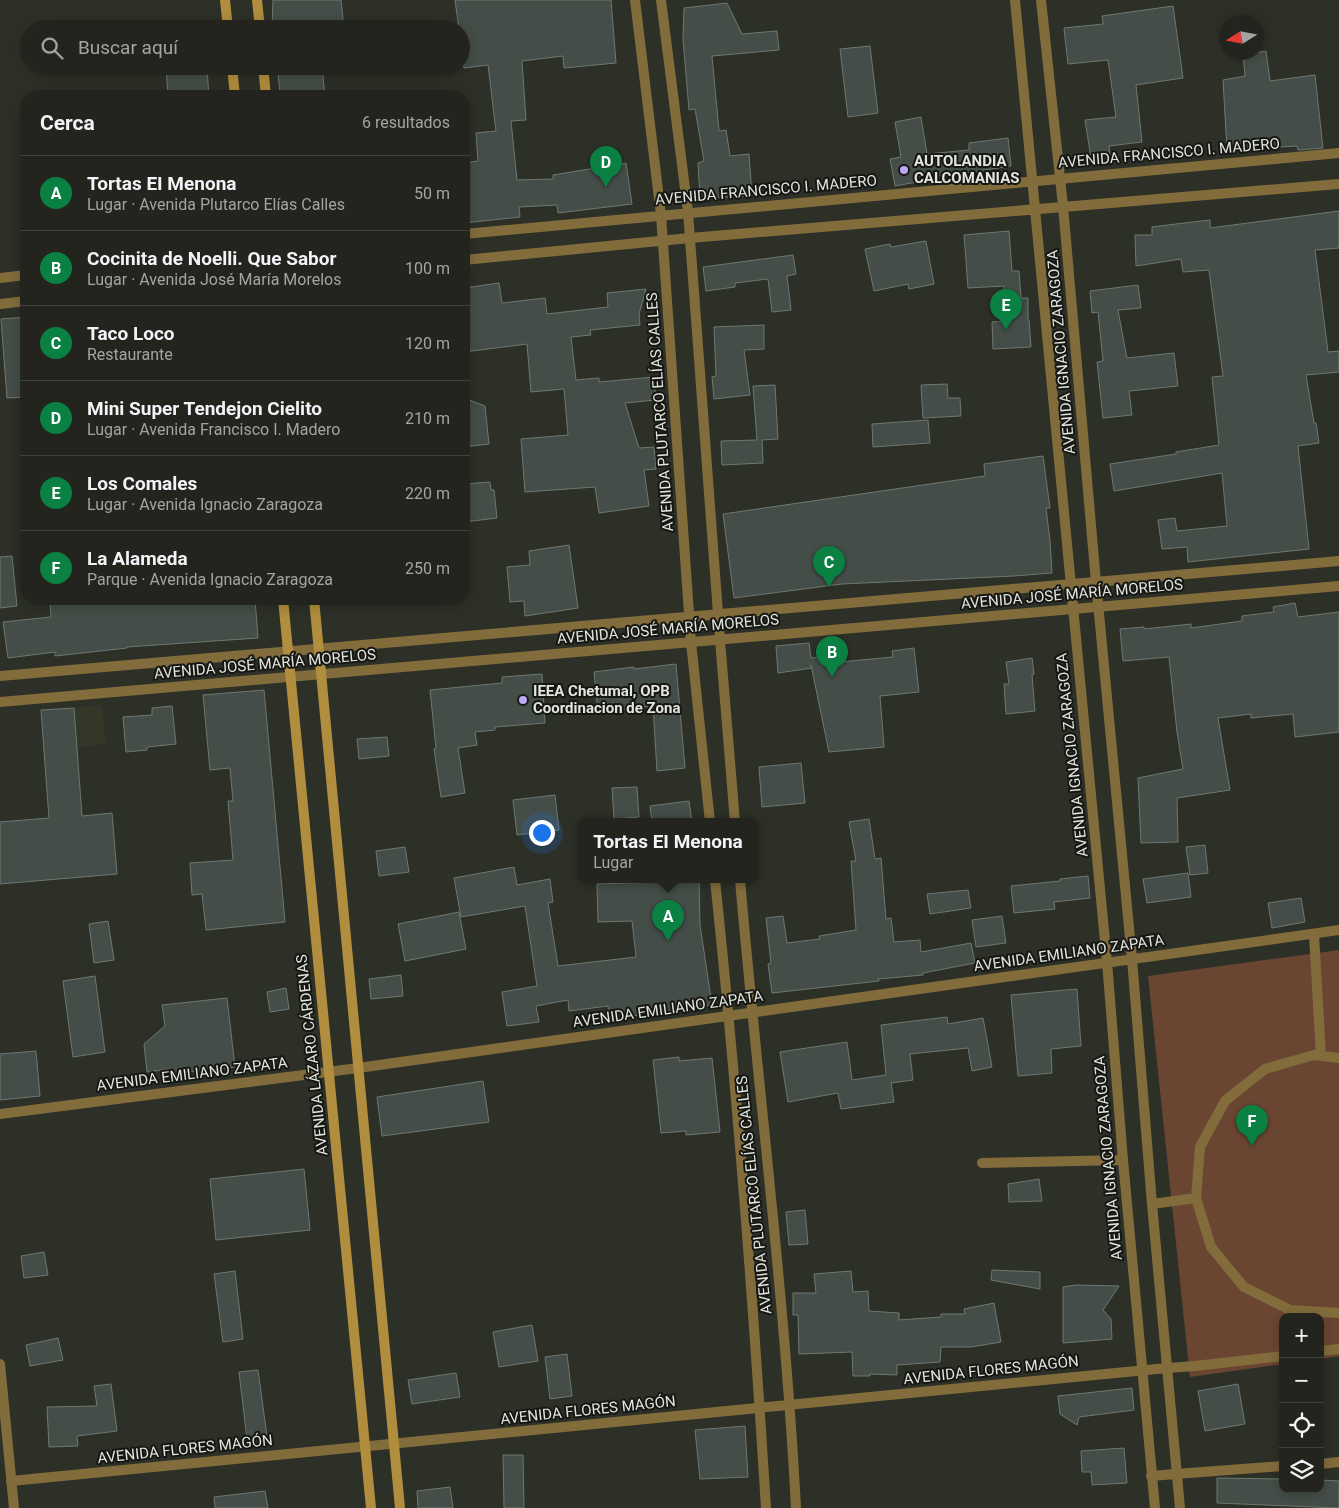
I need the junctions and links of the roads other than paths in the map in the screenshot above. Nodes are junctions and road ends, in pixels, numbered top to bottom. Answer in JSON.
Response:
{"nodes":[{"id":1,"x":226,"y":0,"type":"edge"},
{"id":2,"x":257,"y":0,"type":"edge"},
{"id":3,"x":635,"y":0,"type":"edge"},
{"id":4,"x":662,"y":0,"type":"edge"},
{"id":5,"x":1015,"y":0,"type":"edge"},
{"id":6,"x":1041,"y":0,"type":"edge"},
{"id":7,"x":227,"y":20,"type":"edge"},
{"id":8,"x":259,"y":20,"type":"edge"},
{"id":9,"x":233,"y":75,"type":"edge"},
{"id":10,"x":264,"y":75,"type":"edge"},
{"id":11,"x":234,"y":90,"type":"edge"},
{"id":12,"x":265,"y":90,"type":"edge"},
{"id":13,"x":1339,"y":153,"type":"edge"},
{"id":14,"x":1059,"y":178,"type":"junction"},
{"id":15,"x":1032,"y":181,"type":"junction"},
{"id":16,"x":1339,"y":184,"type":"edge"},
{"id":17,"x":1063,"y":206,"type":"junction"},
{"id":18,"x":1034,"y":210,"type":"junction"},
{"id":19,"x":688,"y":212,"type":"junction"},
{"id":20,"x":661,"y":215,"type":"junction"},
{"id":21,"x":470,"y":233,"type":"edge"},
{"id":22,"x":690,"y":238,"type":"junction"},
{"id":23,"x":663,"y":242,"type":"junction"},
{"id":24,"x":470,"y":259,"type":"edge"},
{"id":25,"x":20,"y":276,"type":"edge"},
{"id":26,"x":0,"y":278,"type":"edge"},
{"id":27,"x":20,"y":302,"type":"edge"},
{"id":28,"x":0,"y":304,"type":"edge"},
{"id":29,"x":1339,"y":561,"type":"edge"},
{"id":30,"x":1096,"y":582,"type":"junction"},
{"id":31,"x":1071,"y":584,"type":"junction"},
{"id":32,"x":1339,"y":586,"type":"edge"},
{"id":33,"x":284,"y":605,"type":"edge"},
{"id":34,"x":314,"y":605,"type":"edge"},
{"id":35,"x":1099,"y":606,"type":"junction"},
{"id":36,"x":1072,"y":609,"type":"junction"},
{"id":37,"x":719,"y":614,"type":"junction"},
{"id":38,"x":689,"y":617,"type":"junction"},
{"id":39,"x":720,"y":640,"type":"junction"},
{"id":40,"x":691,"y":642,"type":"junction"},
{"id":41,"x":318,"y":649,"type":"junction"},
{"id":42,"x":288,"y":652,"type":"junction"},
{"id":43,"x":321,"y":674,"type":"junction"},
{"id":44,"x":0,"y":676,"type":"edge"},
{"id":45,"x":291,"y":677,"type":"junction"},
{"id":46,"x":0,"y":702,"type":"edge"},
{"id":47,"x":710,"y":818,"type":"edge"},
{"id":48,"x":735,"y":818,"type":"edge"},
{"id":49,"x":716,"y":883,"type":"edge"},
{"id":50,"x":740,"y":883,"type":"edge"},
{"id":51,"x":1339,"y":930,"type":"edge"},
{"id":52,"x":1314,"y":934,"type":"junction"},
{"id":53,"x":1132,"y":959,"type":"junction"},
{"id":54,"x":1107,"y":962,"type":"junction"},
{"id":55,"x":751,"y":1012,"type":"junction"},
{"id":56,"x":730,"y":1015,"type":"junction"},
{"id":57,"x":1321,"y":1056,"type":"junction"},
{"id":58,"x":1339,"y":1058,"type":"edge"},
{"id":59,"x":358,"y":1068,"type":"junction"},
{"id":60,"x":329,"y":1072,"type":"junction"},
{"id":61,"x":0,"y":1114,"type":"edge"},
{"id":62,"x":1123,"y":1160,"type":"junction"},
{"id":63,"x":982,"y":1163,"type":"dead end"},
{"id":64,"x":1196,"y":1198,"type":"junction"},
{"id":65,"x":1152,"y":1204,"type":"junction"},
{"id":66,"x":1339,"y":1314,"type":"edge"},
{"id":67,"x":1339,"y":1348,"type":"edge"},
{"id":68,"x":1324,"y":1350,"type":"edge"},
{"id":69,"x":1279,"y":1356,"type":"edge"},
{"id":70,"x":0,"y":1364,"type":"edge"},
{"id":71,"x":1167,"y":1368,"type":"junction"},
{"id":72,"x":1141,"y":1370,"type":"junction"},
{"id":73,"x":790,"y":1405,"type":"junction"},
{"id":74,"x":760,"y":1408,"type":"junction"},
{"id":75,"x":394,"y":1444,"type":"junction"},
{"id":76,"x":365,"y":1446,"type":"junction"},
{"id":77,"x":1339,"y":1462,"type":"edge"},
{"id":78,"x":1324,"y":1464,"type":"edge"},
{"id":79,"x":1279,"y":1466,"type":"edge"},
{"id":80,"x":1176,"y":1474,"type":"junction"},
{"id":81,"x":1152,"y":1476,"type":"junction"},
{"id":82,"x":11,"y":1481,"type":"junction"},
{"id":83,"x":14,"y":1508,"type":"edge"},
{"id":84,"x":371,"y":1508,"type":"edge"},
{"id":85,"x":400,"y":1508,"type":"edge"},
{"id":86,"x":766,"y":1508,"type":"edge"},
{"id":87,"x":796,"y":1508,"type":"edge"},
{"id":88,"x":1155,"y":1508,"type":"edge"},
{"id":89,"x":1180,"y":1508,"type":"edge"}],
"edges":[{"from":1,"to":7,"type":"main road"},
{"from":2,"to":8,"type":"main road"},
{"from":3,"to":20,"type":"street","name":"AVENIDA PLUTARCO ELÍAS CALLES"},
{"from":4,"to":19,"type":"street"},
{"from":5,"to":15,"type":"street","name":"AVENIDA IGNACIO ZARAGOZA"},
{"from":6,"to":14,"type":"street","name":"AVENIDA IGNACIO ZARAGOZA"},
{"from":9,"to":11,"type":"main road"},
{"from":10,"to":12,"type":"main road"},
{"from":13,"to":14,"type":"street","name":"AVENIDA FRANCISCO I. MADERO"},
{"from":14,"to":15,"type":"street","name":"AVENIDA FRANCISCO I. MADERO"},
{"from":14,"to":17,"type":"street","name":"AVENIDA IGNACIO ZARAGOZA"},
{"from":15,"to":18,"type":"street","name":"AVENIDA IGNACIO ZARAGOZA"},
{"from":15,"to":19,"type":"street","name":"AVENIDA FRANCISCO I. MADERO"},
{"from":16,"to":17,"type":"street"},
{"from":17,"to":18,"type":"street"},
{"from":17,"to":30,"type":"street","name":"AVENIDA IGNACIO ZARAGOZA"},
{"from":18,"to":22,"type":"street"},
{"from":18,"to":31,"type":"street","name":"AVENIDA IGNACIO ZARAGOZA"},
{"from":19,"to":20,"type":"street","name":"AVENIDA FRANCISCO I. MADERO"},
{"from":19,"to":22,"type":"street"},
{"from":20,"to":21,"type":"street","name":"AVENIDA FRANCISCO I. MADERO"},
{"from":20,"to":23,"type":"street","name":"AVENIDA PLUTARCO ELÍAS CALLES"},
{"from":22,"to":23,"type":"street"},
{"from":22,"to":37,"type":"street"},
{"from":23,"to":24,"type":"street"},
{"from":23,"to":38,"type":"street","name":"AVENIDA PLUTARCO ELÍAS CALLES"},
{"from":25,"to":26,"type":"street"},
{"from":27,"to":28,"type":"street"},
{"from":29,"to":30,"type":"street","name":"AVENIDA JOSÉ MARÍA MORELOS"},
{"from":30,"to":31,"type":"street","name":"AVENIDA JOSÉ MARÍA MORELOS"},
{"from":30,"to":35,"type":"street","name":"AVENIDA IGNACIO ZARAGOZA"},
{"from":31,"to":36,"type":"street","name":"AVENIDA IGNACIO ZARAGOZA"},
{"from":31,"to":37,"type":"street","name":"AVENIDA JOSÉ MARÍA MORELOS"},
{"from":32,"to":35,"type":"street","name":"AVENIDA JOSÉ MARÍA MORELOS"},
{"from":33,"to":42,"type":"main road","name":"AVENIDA LÁZARO CÁRDENAS"},
{"from":34,"to":41,"type":"main road"},
{"from":35,"to":36,"type":"street","name":"AVENIDA JOSÉ MARÍA MORELOS"},
{"from":35,"to":53,"type":"street","name":"AVENIDA IGNACIO ZARAGOZA"},
{"from":36,"to":39,"type":"street","name":"AVENIDA JOSÉ MARÍA MORELOS"},
{"from":36,"to":54,"type":"street","name":"AVENIDA IGNACIO ZARAGOZA"},
{"from":37,"to":38,"type":"street","name":"AVENIDA JOSÉ MARÍA MORELOS"},
{"from":37,"to":39,"type":"street"},
{"from":38,"to":40,"type":"street","name":"AVENIDA PLUTARCO ELÍAS CALLES"},
{"from":38,"to":41,"type":"street","name":"AVENIDA JOSÉ MARÍA MORELOS"},
{"from":39,"to":40,"type":"street","name":"AVENIDA JOSÉ MARÍA MORELOS"},
{"from":39,"to":48,"type":"street"},
{"from":40,"to":43,"type":"street","name":"AVENIDA JOSÉ MARÍA MORELOS"},
{"from":40,"to":47,"type":"street","name":"AVENIDA PLUTARCO ELÍAS CALLES"},
{"from":41,"to":42,"type":"street","name":"AVENIDA JOSÉ MARÍA MORELOS"},
{"from":41,"to":43,"type":"main road"},
{"from":42,"to":44,"type":"street","name":"AVENIDA JOSÉ MARÍA MORELOS"},
{"from":42,"to":45,"type":"main road","name":"AVENIDA LÁZARO CÁRDENAS"},
{"from":43,"to":45,"type":"street","name":"AVENIDA JOSÉ MARÍA MORELOS"},
{"from":43,"to":59,"type":"main road"},
{"from":45,"to":46,"type":"street","name":"AVENIDA JOSÉ MARÍA MORELOS"},
{"from":45,"to":60,"type":"main road","name":"AVENIDA LÁZARO CÁRDENAS"},
{"from":49,"to":56,"type":"street","name":"AVENIDA PLUTARCO ELÍAS CALLES"},
{"from":50,"to":55,"type":"street","name":"AVENIDA PLUTARCO ELÍAS CALLES"},
{"from":51,"to":52,"type":"street","name":"AVENIDA EMILIANO ZAPATA"},
{"from":52,"to":53,"type":"street","name":"AVENIDA EMILIANO ZAPATA"},
{"from":52,"to":57,"type":"street"},
{"from":53,"to":54,"type":"street","name":"AVENIDA EMILIANO ZAPATA"},
{"from":53,"to":65,"type":"street","name":"AVENIDA IGNACIO ZARAGOZA"},
{"from":54,"to":55,"type":"street","name":"AVENIDA EMILIANO ZAPATA"},
{"from":54,"to":62,"type":"street","name":"AVENIDA IGNACIO ZARAGOZA"},
{"from":55,"to":56,"type":"street","name":"AVENIDA EMILIANO ZAPATA"},
{"from":55,"to":73,"type":"street","name":"AVENIDA PLUTARCO ELÍAS CALLES"},
{"from":56,"to":59,"type":"street","name":"AVENIDA EMILIANO ZAPATA"},
{"from":56,"to":74,"type":"street","name":"AVENIDA PLUTARCO ELÍAS CALLES"},
{"from":57,"to":58,"type":"street"},
{"from":57,"to":64,"type":"street"},
{"from":59,"to":60,"type":"street","name":"AVENIDA EMILIANO ZAPATA"},
{"from":59,"to":75,"type":"main road"},
{"from":60,"to":61,"type":"street","name":"AVENIDA EMILIANO ZAPATA"},
{"from":60,"to":76,"type":"main road","name":"AVENIDA LÁZARO CÁRDENAS"},
{"from":62,"to":63,"type":"street"},
{"from":62,"to":72,"type":"street","name":"AVENIDA IGNACIO ZARAGOZA"},
{"from":64,"to":65,"type":"street"},
{"from":64,"to":66,"type":"street"},
{"from":65,"to":71,"type":"street","name":"AVENIDA IGNACIO ZARAGOZA"},
{"from":67,"to":68,"type":"street"},
{"from":69,"to":71,"type":"street","name":"AVENIDA FLORES MAGÓN"},
{"from":70,"to":82,"type":"street"},
{"from":71,"to":72,"type":"street","name":"AVENIDA FLORES MAGÓN"},
{"from":71,"to":80,"type":"street","name":"AVENIDA IGNACIO ZARAGOZA"},
{"from":72,"to":73,"type":"street","name":"AVENIDA FLORES MAGÓN"},
{"from":72,"to":81,"type":"street","name":"AVENIDA IGNACIO ZARAGOZA"},
{"from":73,"to":74,"type":"street","name":"AVENIDA FLORES MAGÓN"},
{"from":73,"to":87,"type":"street","name":"AVENIDA PLUTARCO ELÍAS CALLES"},
{"from":74,"to":75,"type":"street","name":"AVENIDA FLORES MAGÓN"},
{"from":74,"to":86,"type":"street","name":"AVENIDA PLUTARCO ELÍAS CALLES"},
{"from":75,"to":76,"type":"street","name":"AVENIDA FLORES MAGÓN"},
{"from":75,"to":85,"type":"main road"},
{"from":76,"to":82,"type":"street","name":"AVENIDA FLORES MAGÓN"},
{"from":76,"to":84,"type":"main road","name":"AVENIDA LÁZARO CÁRDENAS"},
{"from":77,"to":78,"type":"street"},
{"from":79,"to":80,"type":"street"},
{"from":80,"to":81,"type":"street"},
{"from":80,"to":89,"type":"street","name":"AVENIDA IGNACIO ZARAGOZA"},
{"from":81,"to":88,"type":"street","name":"AVENIDA IGNACIO ZARAGOZA"},
{"from":82,"to":83,"type":"street"}]}
